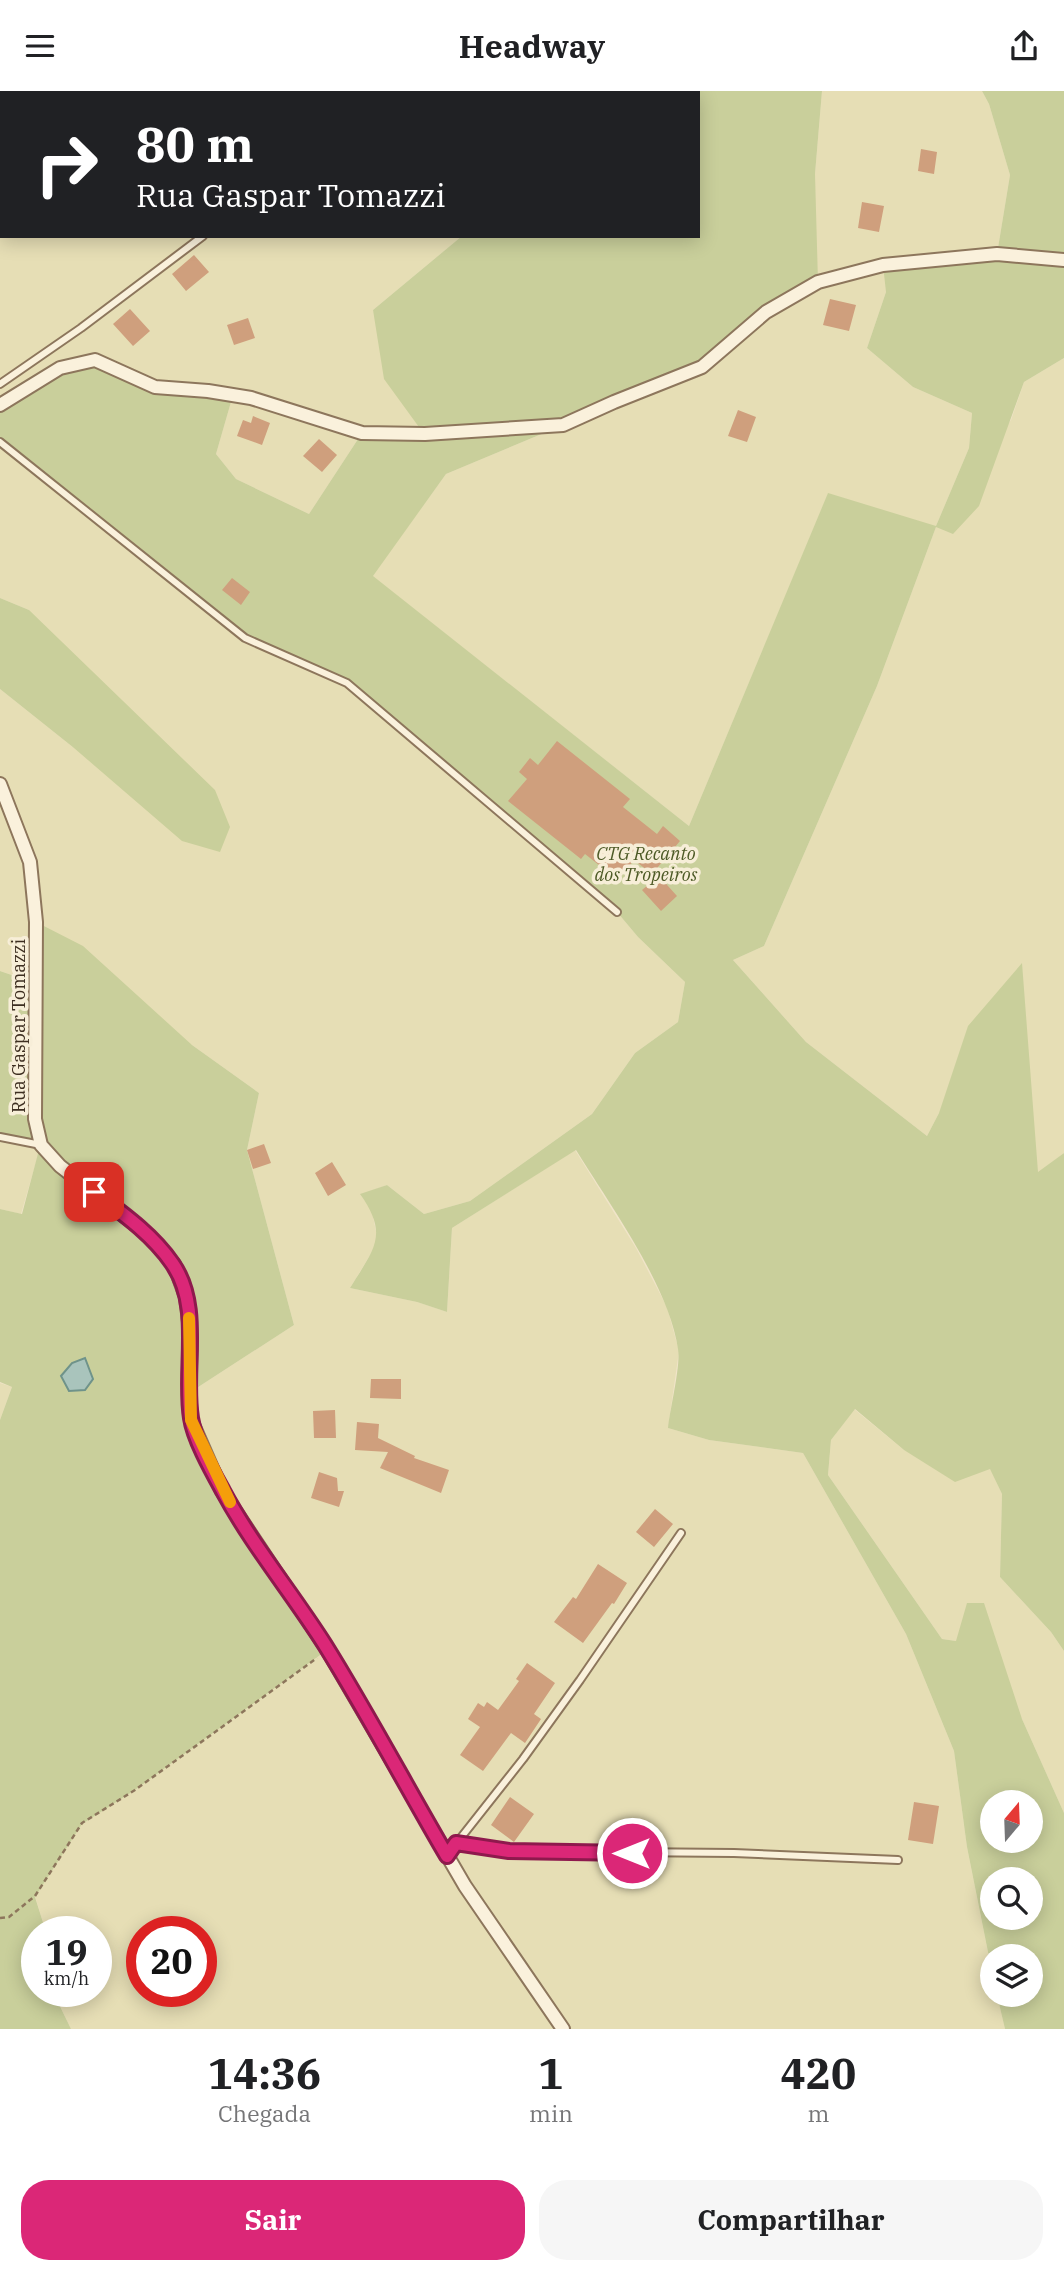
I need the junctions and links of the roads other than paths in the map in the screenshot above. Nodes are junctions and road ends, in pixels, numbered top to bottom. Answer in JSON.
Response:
{"nodes":[{"id":1,"x":200,"y":238,"type":"edge"},
{"id":2,"x":1064,"y":260,"type":"edge"},
{"id":3,"x":0,"y":384,"type":"edge"},
{"id":4,"x":0,"y":405,"type":"edge"},
{"id":5,"x":0,"y":442,"type":"edge"},
{"id":6,"x":0,"y":784,"type":"edge"},
{"id":7,"x":617,"y":912,"type":"dead end"},
{"id":8,"x":0,"y":1137,"type":"edge"},
{"id":9,"x":41,"y":1145,"type":"junction"},
{"id":10,"x":681,"y":1533,"type":"dead end"},
{"id":11,"x":456,"y":1843,"type":"junction"},
{"id":12,"x":447,"y":1856,"type":"junction"},
{"id":13,"x":898,"y":1860,"type":"dead end"},
{"id":14,"x":563,"y":2029,"type":"edge"}],
"edges":[{"from":1,"to":3,"type":"lane"},
{"from":2,"to":4,"type":"street"},
{"from":5,"to":7,"type":"lane"},
{"from":6,"to":9,"type":"street","name":"Rua Gaspar Tomazzi"},
{"from":8,"to":9,"type":"lane"},
{"from":9,"to":12,"type":"street"},
{"from":10,"to":11,"type":"lane"},
{"from":11,"to":12,"type":"lane"},
{"from":11,"to":13,"type":"lane"},
{"from":12,"to":14,"type":"street"}]}
